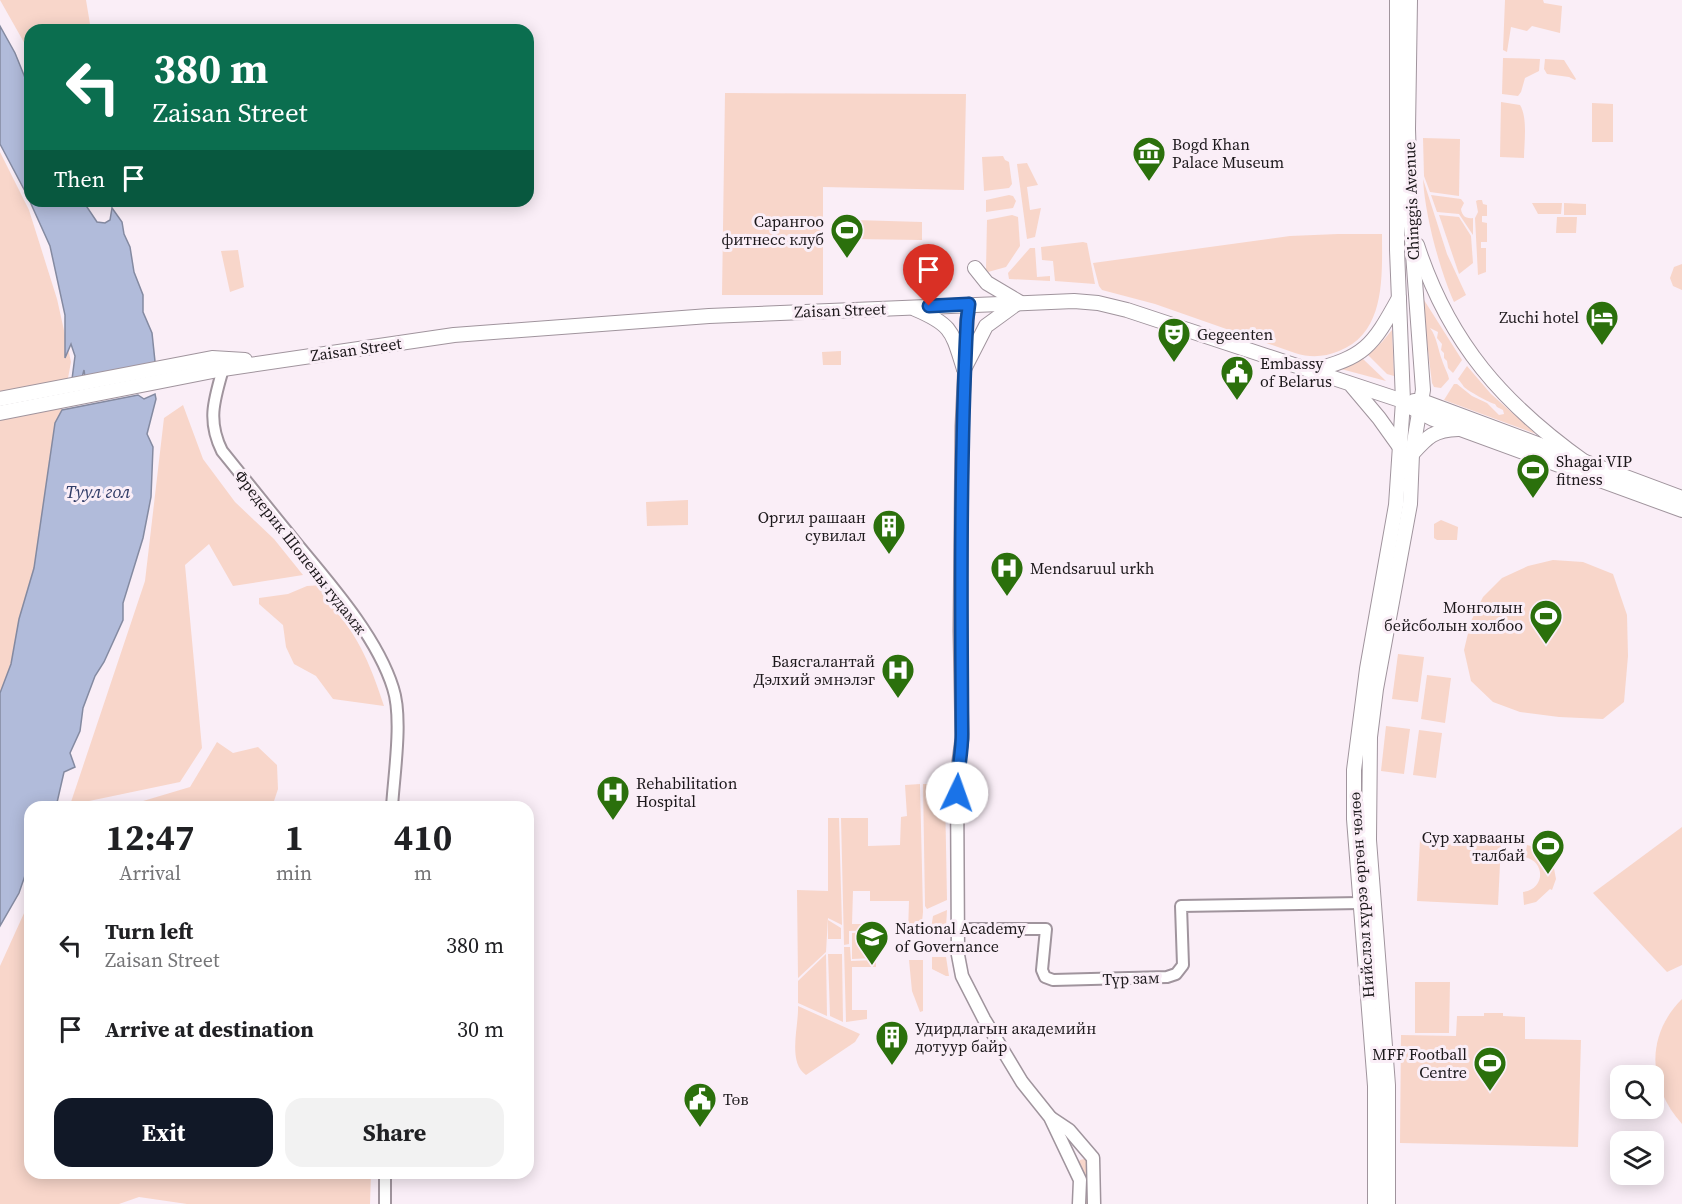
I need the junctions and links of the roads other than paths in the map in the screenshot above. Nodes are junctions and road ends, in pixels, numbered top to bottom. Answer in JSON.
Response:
{"nodes":[{"id":1,"x":1397,"y":0,"type":"edge"},
{"id":2,"x":1410,"y":0,"type":"edge"},
{"id":3,"x":1411,"y":226,"type":"junction"},
{"id":4,"x":975,"y":268,"type":"dead end"},
{"id":5,"x":1399,"y":298,"type":"junction"},
{"id":6,"x":1018,"y":302,"type":"junction"},
{"id":7,"x":969,"y":304,"type":"junction"},
{"id":8,"x":911,"y":308,"type":"junction"},
{"id":9,"x":265,"y":362,"type":"junction"},
{"id":10,"x":223,"y":369,"type":"junction"},
{"id":11,"x":964,"y":369,"type":"junction"},
{"id":12,"x":188,"y":370,"type":"junction"},
{"id":13,"x":1310,"y":371,"type":"junction"},
{"id":14,"x":1352,"y":386,"type":"junction"},
{"id":15,"x":0,"y":399,"type":"edge"},
{"id":16,"x":1403,"y":401,"type":"junction"},
{"id":17,"x":1421,"y":407,"type":"junction"},
{"id":18,"x":0,"y":413,"type":"edge"},
{"id":19,"x":1462,"y":429,"type":"junction"},
{"id":20,"x":1399,"y":446,"type":"junction"},
{"id":21,"x":1412,"y":454,"type":"junction"},
{"id":22,"x":1586,"y":463,"type":"junction"},
{"id":23,"x":1682,"y":498,"type":"edge"},
{"id":24,"x":1682,"y":510,"type":"edge"},
{"id":25,"x":392,"y":801,"type":"edge"},
{"id":26,"x":1364,"y":862,"type":"junction"},
{"id":27,"x":1360,"y":903,"type":"junction"},
{"id":28,"x":957,"y":930,"type":"junction"},
{"id":29,"x":1381,"y":1073,"type":"junction"},
{"id":30,"x":1050,"y":1117,"type":"junction"},
{"id":31,"x":1089,"y":1152,"type":"junction"},
{"id":32,"x":1074,"y":1167,"type":"junction"},
{"id":33,"x":385,"y":1179,"type":"edge"},
{"id":34,"x":385,"y":1204,"type":"edge"},
{"id":35,"x":1079,"y":1204,"type":"edge"},
{"id":36,"x":1094,"y":1204,"type":"edge"},
{"id":37,"x":1376,"y":1204,"type":"edge"},
{"id":38,"x":1388,"y":1204,"type":"edge"}],
"edges":[{"from":1,"to":5,"type":"main road","name":"Нийслэл хүрээ өргөн чөлөө"},
{"from":2,"to":3,"type":"main road","name":"Chinggis Avenue"},
{"from":3,"to":17,"type":"main road","name":"Chinggis Avenue"},
{"from":3,"to":22,"type":"main road"},
{"from":4,"to":6,"type":"main road"},
{"from":5,"to":13,"type":"main road"},
{"from":5,"to":16,"type":"main road","name":"Нийслэл хүрээ өргөн чөлөө"},
{"from":6,"to":7,"type":"main road","name":"Zaisan Street"},
{"from":6,"to":11,"type":"main road"},
{"from":6,"to":13,"type":"main road","name":"Zaisan Street"},
{"from":7,"to":8,"type":"main road","name":"Zaisan Street"},
{"from":7,"to":11,"type":"main road"},
{"from":8,"to":9,"type":"main road","name":"Zaisan Street"},
{"from":8,"to":11,"type":"main road"},
{"from":9,"to":10,"type":"main road","name":"Zaisan Street"},
{"from":9,"to":12,"type":"main road","name":"Zaisan Street"},
{"from":10,"to":12,"type":"main road","name":"Zaisan Street"},
{"from":10,"to":25,"type":"street","name":"Фредерик Шопены гудамж"},
{"from":11,"to":28,"type":"main road"},
{"from":12,"to":15,"type":"main road","name":"Zaisan Street"},
{"from":12,"to":18,"type":"main road","name":"Zaisan Street"},
{"from":13,"to":14,"type":"main road","name":"Zaisan Street"},
{"from":14,"to":16,"type":"main road","name":"Zaisan Street"},
{"from":14,"to":20,"type":"main road"},
{"from":16,"to":17,"type":"main road"},
{"from":16,"to":20,"type":"main road","name":"Нийслэл хүрээ өргөн чөлөө"},
{"from":17,"to":19,"type":"main road"},
{"from":17,"to":21,"type":"main road","name":"Chinggis Avenue"},
{"from":17,"to":22,"type":"main road"},
{"from":19,"to":21,"type":"main road"},
{"from":19,"to":24,"type":"main road"},
{"from":20,"to":26,"type":"main road","name":"Нийслэл хүрээ өргөн чөлөө"},
{"from":21,"to":26,"type":"main road","name":"Нийслэл хүрээ өргөн чөлөө"},
{"from":22,"to":23,"type":"main road"},
{"from":26,"to":27,"type":"main road","name":"Нийслэл хүрээ өргөн чөлөө"},
{"from":26,"to":29,"type":"main road","name":"Нийслэл хүрээ өргөн чөлөө"},
{"from":27,"to":28,"type":"street","name":"Түр зам"},
{"from":27,"to":29,"type":"main road","name":"Нийслэл хүрээ өргөн чөлөө"},
{"from":28,"to":30,"type":"main road"},
{"from":29,"to":37,"type":"main road","name":"Нийслэл хүрээ өргөн чөлөө"},
{"from":29,"to":38,"type":"main road","name":"Нийслэл хүрээ өргөн чөлөө"},
{"from":30,"to":31,"type":"main road"},
{"from":30,"to":32,"type":"main road"},
{"from":31,"to":32,"type":"main road"},
{"from":31,"to":36,"type":"main road"},
{"from":32,"to":35,"type":"main road"},
{"from":33,"to":34,"type":"street"}]}
